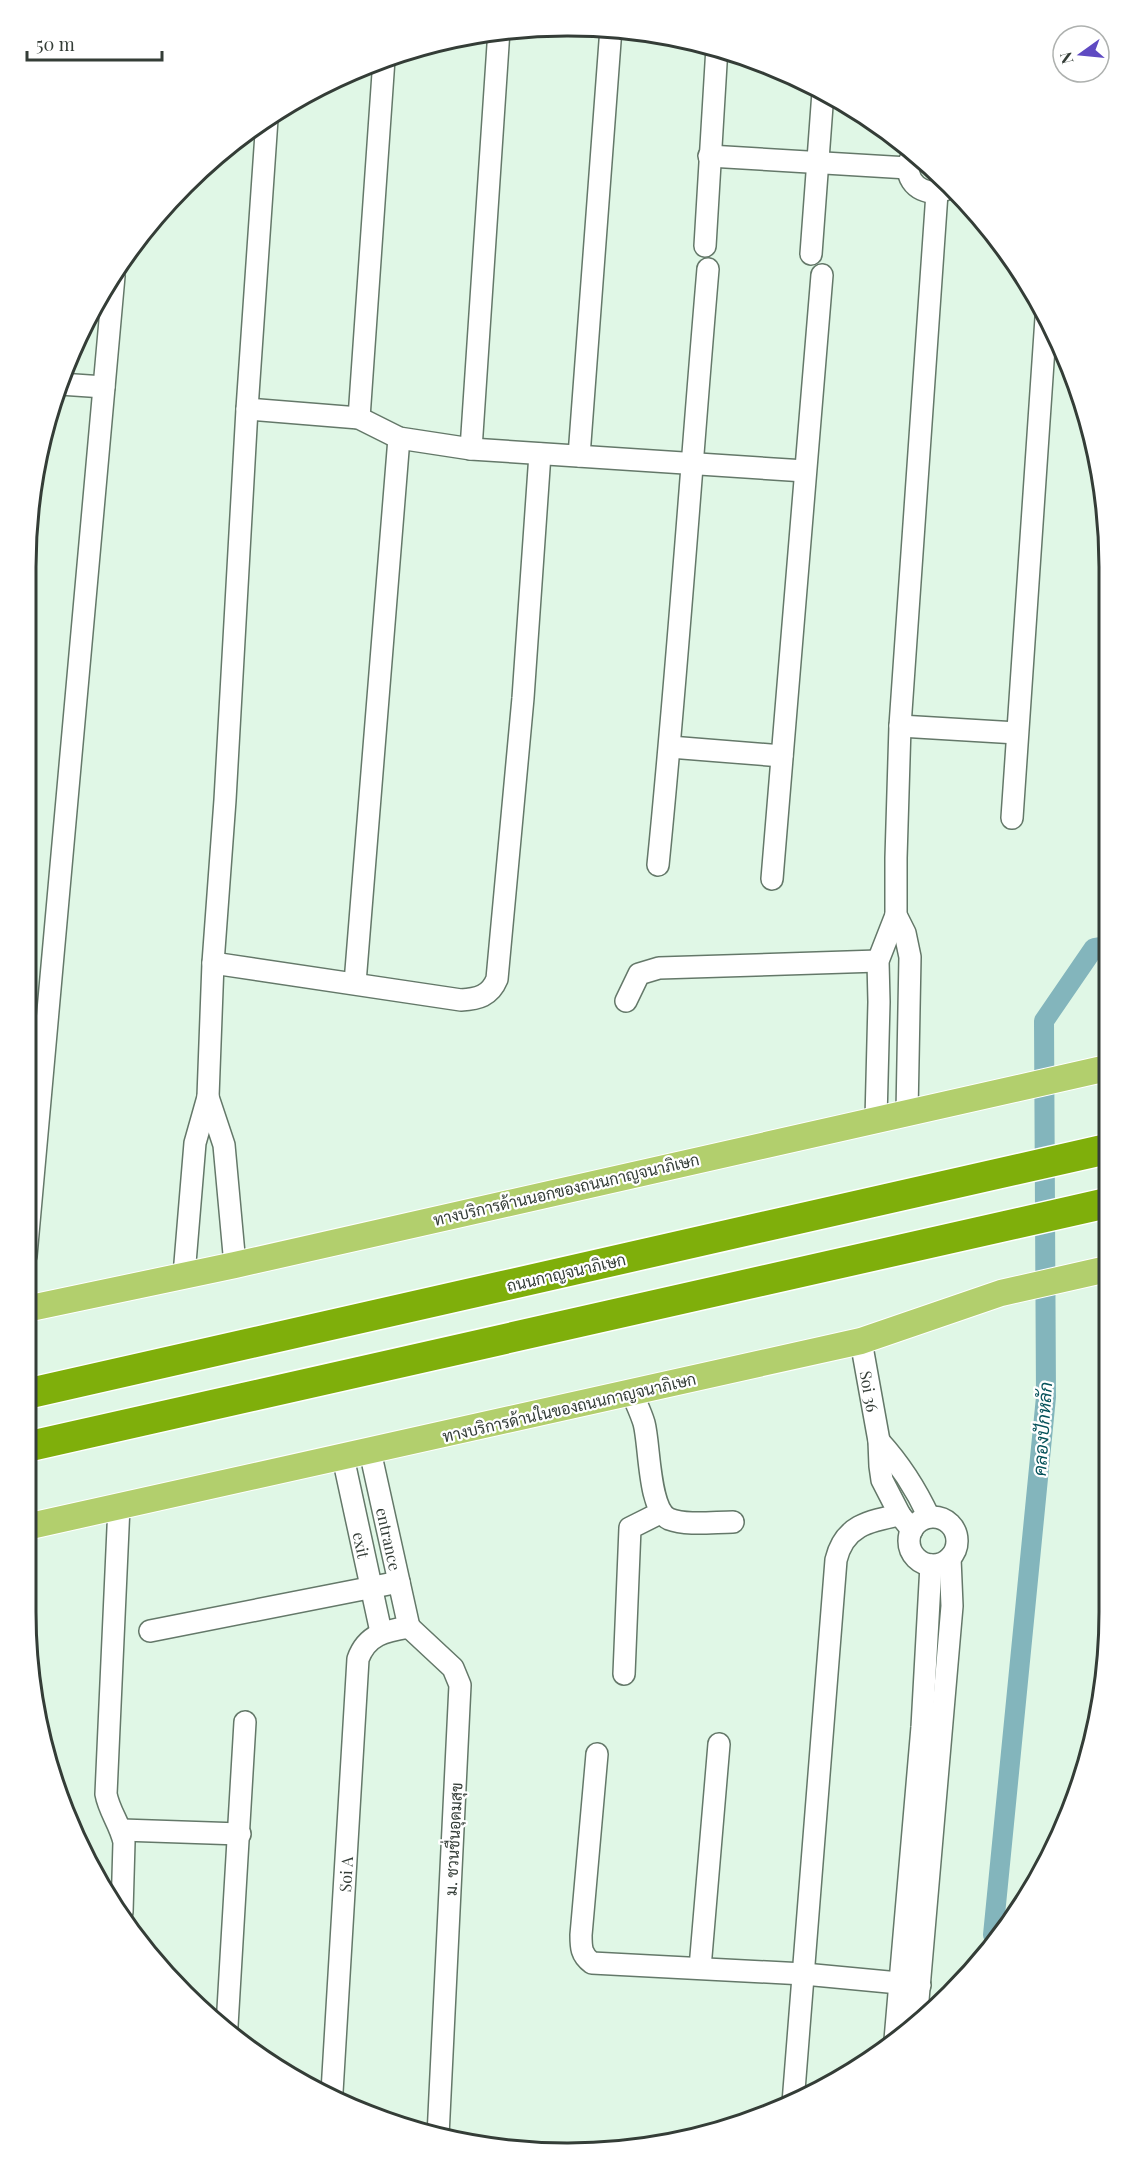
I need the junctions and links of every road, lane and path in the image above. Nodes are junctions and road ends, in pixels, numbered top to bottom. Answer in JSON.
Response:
{"nodes":[{"id":1,"x":610,"y":38,"type":"edge"},
{"id":2,"x":498,"y":41,"type":"edge"},
{"id":3,"x":716,"y":57,"type":"edge"},
{"id":4,"x":383,"y":69,"type":"edge"},
{"id":5,"x":822,"y":101,"type":"edge"},
{"id":6,"x":266,"y":130,"type":"edge"},
{"id":7,"x":709,"y":156,"type":"junction"},
{"id":8,"x":908,"y":160,"type":"edge"},
{"id":9,"x":911,"y":162,"type":"edge"},
{"id":10,"x":817,"y":163,"type":"junction"},
{"id":11,"x":941,"y":190,"type":"edge"},
{"id":12,"x":943,"y":192,"type":"edge"},
{"id":13,"x":705,"y":246,"type":"dead end"},
{"id":14,"x":811,"y":254,"type":"dead end"},
{"id":15,"x":708,"y":268,"type":"dead end"},
{"id":16,"x":822,"y":274,"type":"dead end"},
{"id":17,"x":112,"y":293,"type":"edge"},
{"id":18,"x":1045,"y":334,"type":"edge"},
{"id":19,"x":69,"y":385,"type":"edge"},
{"id":20,"x":104,"y":387,"type":"junction"},
{"id":21,"x":247,"y":409,"type":"junction"},
{"id":22,"x":359,"y":418,"type":"junction"},
{"id":23,"x":399,"y":438,"type":"junction"},
{"id":24,"x":471,"y":448,"type":"junction"},
{"id":25,"x":540,"y":454,"type":"junction"},
{"id":26,"x":579,"y":456,"type":"junction"},
{"id":27,"x":692,"y":464,"type":"junction"},
{"id":28,"x":805,"y":471,"type":"junction"},
{"id":29,"x":900,"y":726,"type":"junction"},
{"id":30,"x":1017,"y":734,"type":"junction"},
{"id":31,"x":670,"y":747,"type":"junction"},
{"id":32,"x":782,"y":756,"type":"junction"},
{"id":33,"x":1012,"y":818,"type":"dead end"},
{"id":34,"x":658,"y":865,"type":"dead end"},
{"id":35,"x":772,"y":879,"type":"dead end"},
{"id":36,"x":896,"y":915,"type":"junction"},
{"id":37,"x":878,"y":960,"type":"junction"},
{"id":38,"x":213,"y":963,"type":"junction"},
{"id":39,"x":355,"y":983,"type":"junction"},
{"id":40,"x":626,"y":1001,"type":"dead end"},
{"id":41,"x":879,"y":1002,"type":"junction"},
{"id":42,"x":909,"y":1002,"type":"junction"},
{"id":43,"x":1099,"y":1070,"type":"edge"},
{"id":44,"x":208,"y":1097,"type":"junction"},
{"id":45,"x":907,"y":1112,"type":"junction"},
{"id":46,"x":876,"y":1119,"type":"junction"},
{"id":47,"x":36,"y":1145,"type":"edge"},
{"id":48,"x":1096,"y":1151,"type":"edge"},
{"id":49,"x":1094,"y":1206,"type":"edge"},
{"id":50,"x":235,"y":1265,"type":"junction"},
{"id":51,"x":1099,"y":1271,"type":"edge"},
{"id":52,"x":184,"y":1275,"type":"junction"},
{"id":53,"x":36,"y":1307,"type":"edge"},
{"id":54,"x":861,"y":1341,"type":"junction"},
{"id":55,"x":36,"y":1392,"type":"edge"},
{"id":56,"x":632,"y":1393,"type":"junction"},
{"id":57,"x":879,"y":1441,"type":"junction"},
{"id":58,"x":36,"y":1445,"type":"edge"},
{"id":59,"x":369,"y":1451,"type":"junction"},
{"id":60,"x":343,"y":1457,"type":"junction"},
{"id":61,"x":119,"y":1506,"type":"junction"},
{"id":62,"x":660,"y":1513,"type":"junction"},
{"id":63,"x":929,"y":1517,"type":"junction"},
{"id":64,"x":733,"y":1522,"type":"dead end"},
{"id":65,"x":906,"y":1523,"type":"junction"},
{"id":66,"x":36,"y":1525,"type":"edge"},
{"id":67,"x":941,"y":1562,"type":"junction"},
{"id":68,"x":399,"y":1582,"type":"junction"},
{"id":69,"x":372,"y":1589,"type":"junction"},
{"id":70,"x":409,"y":1627,"type":"junction"},
{"id":71,"x":150,"y":1631,"type":"dead end"},
{"id":72,"x":381,"y":1632,"type":"junction"},
{"id":73,"x":624,"y":1674,"type":"dead end"},
{"id":74,"x":245,"y":1722,"type":"dead end"},
{"id":75,"x":719,"y":1743,"type":"dead end"},
{"id":76,"x":597,"y":1754,"type":"dead end"},
{"id":77,"x":122,"y":1830,"type":"junction"},
{"id":78,"x":240,"y":1834,"type":"junction"},
{"id":79,"x":123,"y":1902,"type":"edge"},
{"id":80,"x":700,"y":1968,"type":"junction"},
{"id":81,"x":804,"y":1974,"type":"junction"},
{"id":82,"x":910,"y":1984,"type":"junction"},
{"id":83,"x":915,"y":2014,"type":"edge"},
{"id":84,"x":227,"y":2020,"type":"edge"},
{"id":85,"x":899,"y":2027,"type":"edge"},
{"id":86,"x":332,"y":2088,"type":"edge"},
{"id":87,"x":794,"y":2092,"type":"edge"},
{"id":88,"x":438,"y":2127,"type":"edge"}],
"edges":[{"from":1,"to":26,"type":"street"},
{"from":2,"to":24,"type":"street"},
{"from":3,"to":7,"type":"street"},
{"from":4,"to":22,"type":"street"},
{"from":5,"to":10,"type":"street"},
{"from":6,"to":21,"type":"street"},
{"from":7,"to":10,"type":"street"},
{"from":7,"to":13,"type":"street"},
{"from":8,"to":10,"type":"street"},
{"from":9,"to":11,"type":"street"},
{"from":10,"to":14,"type":"street"},
{"from":12,"to":29,"type":"street"},
{"from":15,"to":27,"type":"street"},
{"from":16,"to":28,"type":"street"},
{"from":17,"to":20,"type":"street"},
{"from":18,"to":30,"type":"street"},
{"from":19,"to":20,"type":"street"},
{"from":20,"to":47,"type":"street"},
{"from":21,"to":22,"type":"street"},
{"from":21,"to":38,"type":"street"},
{"from":22,"to":23,"type":"street"},
{"from":23,"to":24,"type":"street"},
{"from":23,"to":39,"type":"street"},
{"from":24,"to":25,"type":"street"},
{"from":25,"to":26,"type":"street"},
{"from":25,"to":39,"type":"street"},
{"from":26,"to":27,"type":"street"},
{"from":27,"to":28,"type":"street"},
{"from":27,"to":31,"type":"street"},
{"from":28,"to":32,"type":"street"},
{"from":29,"to":30,"type":"street"},
{"from":29,"to":36,"type":"street"},
{"from":30,"to":33,"type":"street"},
{"from":31,"to":32,"type":"street"},
{"from":31,"to":34,"type":"street"},
{"from":32,"to":35,"type":"street"},
{"from":36,"to":37,"type":"street"},
{"from":36,"to":42,"type":"street"},
{"from":37,"to":40,"type":"street"},
{"from":37,"to":41,"type":"street"},
{"from":38,"to":39,"type":"street"},
{"from":38,"to":44,"type":"street"},
{"from":41,"to":42,"type":"street"},
{"from":41,"to":46,"type":"street"},
{"from":42,"to":45,"type":"street"},
{"from":43,"to":45,"type":"main road","name":"ทางบริการด้านนอกของถนนกาญจนาภิเษก"},
{"from":44,"to":50,"type":"street"},
{"from":44,"to":52,"type":"street"},
{"from":45,"to":46,"type":"main road","name":"ทางบริการด้านนอกของถนนกาญจนาภิเษก"},
{"from":46,"to":50,"type":"main road","name":"ทางบริการด้านนอกของถนนกาญจนาภิเษก"},
{"from":48,"to":55,"type":"highway","name":"ถนนกาญจนาภิเษก"},
{"from":49,"to":58,"type":"highway"},
{"from":50,"to":52,"type":"main road","name":"ทางบริการด้านนอกของถนนกาญจนาภิเษก"},
{"from":51,"to":54,"type":"main road","name":"ทางบริการด้านในของถนนกาญจนาภิเษก"},
{"from":52,"to":53,"type":"main road","name":"ทางบริการด้านนอกของถนนกาญจนาภิเษก"},
{"from":54,"to":56,"type":"main road","name":"ทางบริการด้านในของถนนกาญจนาภิเษก"},
{"from":54,"to":57,"type":"street","name":"Soi 36"},
{"from":56,"to":59,"type":"main road","name":"ทางบริการด้านในของถนนกาญจนาภิเษก"},
{"from":56,"to":62,"type":"street"},
{"from":57,"to":63,"type":"street"},
{"from":57,"to":65,"type":"street","name":"Soi 36"},
{"from":59,"to":60,"type":"main road","name":"ทางบริการด้านในของถนนกาญจนาภิเษก"},
{"from":59,"to":68,"type":"street","name":"entrance"},
{"from":60,"to":61,"type":"main road","name":"ทางบริการด้านในของถนนกาญจนาภิเษก"},
{"from":60,"to":69,"type":"street","name":"exit"},
{"from":61,"to":66,"type":"main road","name":"ทางบริการด้านในของถนนกาญจนาภิเษก"},
{"from":61,"to":77,"type":"street"},
{"from":62,"to":64,"type":"street"},
{"from":62,"to":73,"type":"street"},
{"from":63,"to":65,"type":"street"},
{"from":63,"to":67,"type":"street"},
{"from":65,"to":67,"type":"street"},
{"from":65,"to":81,"type":"street"},
{"from":67,"to":82,"type":"street"},
{"from":68,"to":69,"type":"street"},
{"from":68,"to":70,"type":"street","name":"entrance"},
{"from":69,"to":71,"type":"street"},
{"from":69,"to":72,"type":"street","name":"exit"},
{"from":70,"to":72,"type":"street"},
{"from":70,"to":88,"type":"street","name":"ม. ชวนชื่นอุดมสุข"},
{"from":72,"to":86,"type":"street","name":"Soi A"},
{"from":74,"to":78,"type":"street"},
{"from":75,"to":80,"type":"street"},
{"from":76,"to":80,"type":"street"},
{"from":77,"to":78,"type":"street"},
{"from":77,"to":79,"type":"street"},
{"from":78,"to":84,"type":"street"},
{"from":80,"to":81,"type":"street"},
{"from":81,"to":82,"type":"street"},
{"from":81,"to":87,"type":"street"},
{"from":82,"to":83,"type":"street"},
{"from":82,"to":85,"type":"street"}]}
